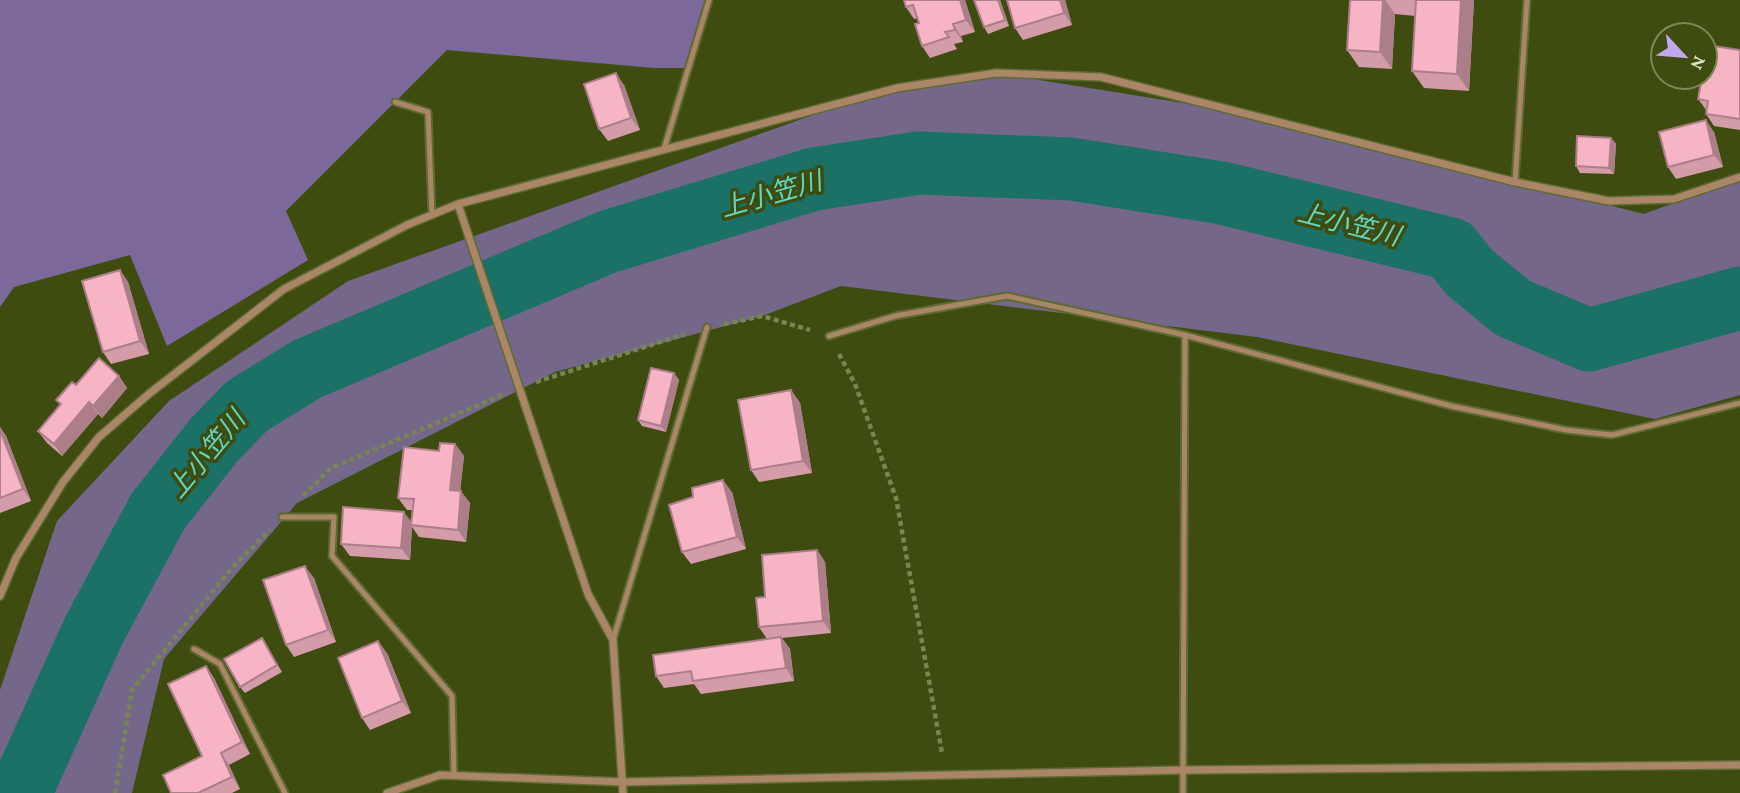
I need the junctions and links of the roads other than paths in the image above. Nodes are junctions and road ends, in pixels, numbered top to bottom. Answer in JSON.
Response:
{"nodes":[{"id":1,"x":709,"y":0,"type":"edge"},
{"id":2,"x":1527,"y":0,"type":"edge"},
{"id":3,"x":395,"y":102,"type":"dead end"},
{"id":4,"x":664,"y":149,"type":"junction"},
{"id":5,"x":1740,"y":177,"type":"edge"},
{"id":6,"x":1514,"y":182,"type":"junction"},
{"id":7,"x":458,"y":204,"type":"junction"},
{"id":8,"x":432,"y":215,"type":"junction"},
{"id":9,"x":707,"y":327,"type":"dead end"},
{"id":10,"x":1185,"y":335,"type":"junction"},
{"id":11,"x":829,"y":336,"type":"dead end"},
{"id":12,"x":1740,"y":403,"type":"edge"},
{"id":13,"x":282,"y":517,"type":"dead end"},
{"id":14,"x":0,"y":596,"type":"edge"},
{"id":15,"x":613,"y":640,"type":"junction"},
{"id":16,"x":194,"y":649,"type":"dead end"},
{"id":17,"x":1740,"y":765,"type":"edge"},
{"id":18,"x":1183,"y":770,"type":"junction"},
{"id":19,"x":454,"y":775,"type":"junction"},
{"id":20,"x":623,"y":782,"type":"junction"},
{"id":21,"x":285,"y":793,"type":"edge"},
{"id":22,"x":387,"y":793,"type":"edge"},
{"id":23,"x":623,"y":793,"type":"edge"},
{"id":24,"x":1183,"y":793,"type":"edge"}],
"edges":[{"from":1,"to":4,"type":"lane"},
{"from":2,"to":6,"type":"lane"},
{"from":3,"to":8,"type":"lane"},
{"from":4,"to":6,"type":"street"},
{"from":4,"to":7,"type":"street"},
{"from":5,"to":6,"type":"street"},
{"from":7,"to":8,"type":"street"},
{"from":7,"to":15,"type":"street"},
{"from":8,"to":14,"type":"street"},
{"from":9,"to":15,"type":"lane"},
{"from":10,"to":11,"type":"lane"},
{"from":10,"to":12,"type":"lane"},
{"from":10,"to":18,"type":"lane"},
{"from":13,"to":19,"type":"lane"},
{"from":15,"to":20,"type":"street"},
{"from":16,"to":21,"type":"lane"},
{"from":17,"to":18,"type":"street"},
{"from":18,"to":20,"type":"street"},
{"from":18,"to":24,"type":"lane"},
{"from":19,"to":20,"type":"street"},
{"from":19,"to":22,"type":"street"},
{"from":20,"to":23,"type":"street"}]}
